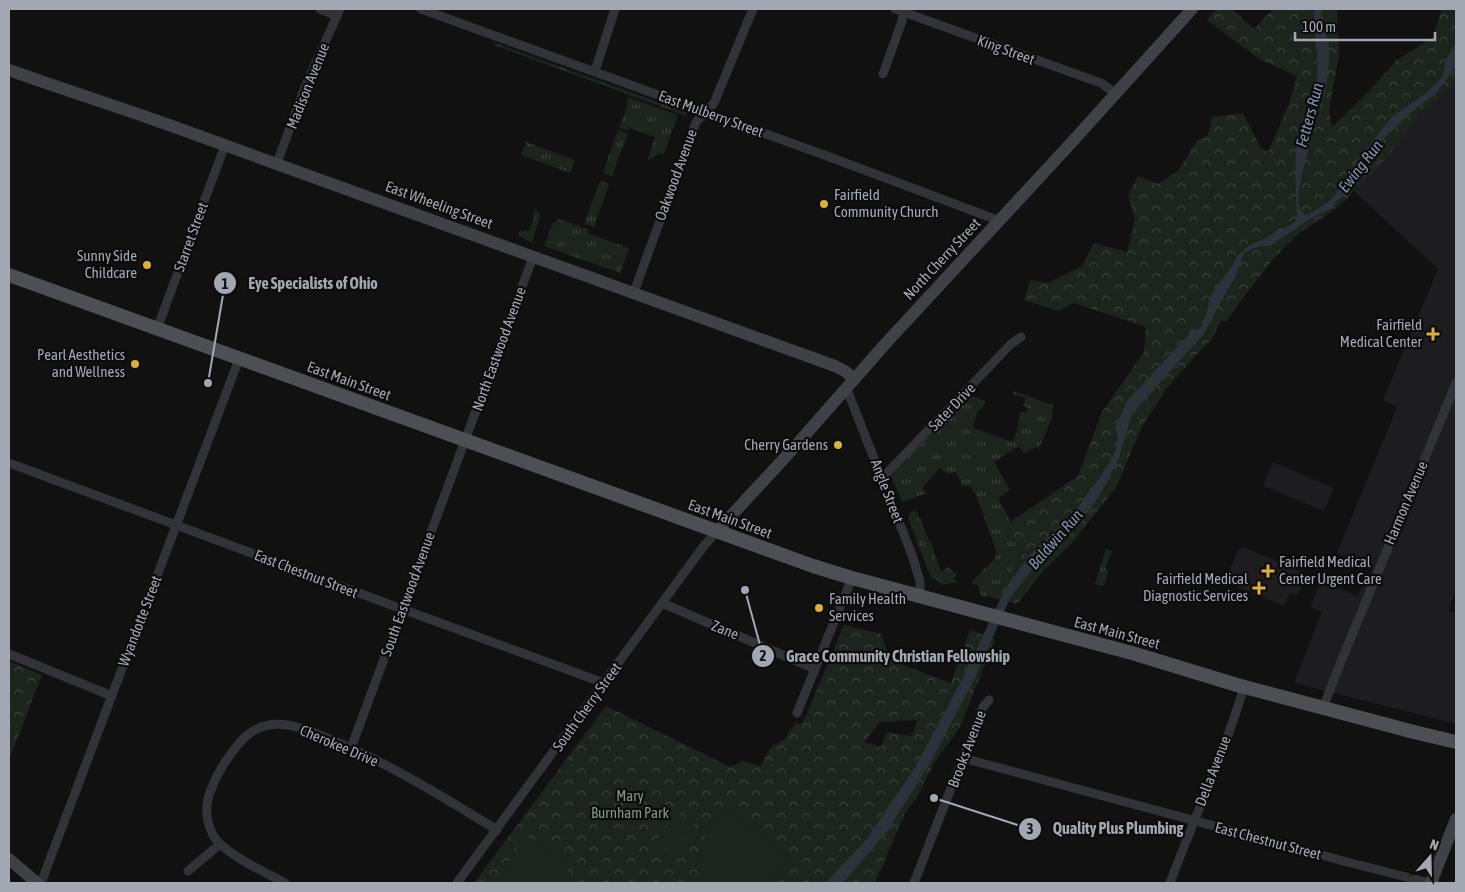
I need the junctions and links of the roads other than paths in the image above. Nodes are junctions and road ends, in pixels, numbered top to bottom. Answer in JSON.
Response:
{"nodes":[{"id":1,"x":320,"y":9,"type":"edge"},
{"id":2,"x":421,"y":9,"type":"edge"},
{"id":3,"x":614,"y":9,"type":"edge"},
{"id":4,"x":753,"y":9,"type":"edge"},
{"id":5,"x":1192,"y":9,"type":"edge"},
{"id":6,"x":901,"y":10,"type":"edge"},
{"id":7,"x":338,"y":12,"type":"edge"},
{"id":8,"x":9,"y":70,"type":"edge"},
{"id":9,"x":595,"y":72,"type":"junction"},
{"id":10,"x":883,"y":74,"type":"dead end"},
{"id":11,"x":1116,"y":93,"type":"junction"},
{"id":12,"x":705,"y":112,"type":"junction"},
{"id":13,"x":225,"y":145,"type":"junction"},
{"id":14,"x":277,"y":163,"type":"junction"},
{"id":15,"x":1000,"y":221,"type":"junction"},
{"id":16,"x":533,"y":257,"type":"junction"},
{"id":17,"x":9,"y":276,"type":"edge"},
{"id":18,"x":634,"y":292,"type":"junction"},
{"id":19,"x":157,"y":329,"type":"junction"},
{"id":20,"x":1021,"y":337,"type":"dead end"},
{"id":21,"x":239,"y":359,"type":"junction"},
{"id":22,"x":850,"y":383,"type":"junction"},
{"id":23,"x":1456,"y":383,"type":"edge"},
{"id":24,"x":465,"y":441,"type":"junction"},
{"id":25,"x":9,"y":463,"type":"edge"},
{"id":26,"x":882,"y":478,"type":"junction"},
{"id":27,"x":176,"y":525,"type":"junction"},
{"id":28,"x":717,"y":531,"type":"junction"},
{"id":29,"x":852,"y":578,"type":"junction"},
{"id":30,"x":920,"y":596,"type":"junction"},
{"id":31,"x":662,"y":603,"type":"junction"},
{"id":32,"x":402,"y":610,"type":"junction"},
{"id":33,"x":9,"y":654,"type":"edge"},
{"id":34,"x":815,"y":669,"type":"junction"},
{"id":35,"x":604,"y":683,"type":"junction"},
{"id":36,"x":1244,"y":686,"type":"junction"},
{"id":37,"x":112,"y":696,"type":"junction"},
{"id":38,"x":989,"y":700,"type":"dead end"},
{"id":39,"x":1323,"y":708,"type":"junction"},
{"id":40,"x":797,"y":713,"type":"dead end"},
{"id":41,"x":1456,"y":742,"type":"edge"},
{"id":42,"x":351,"y":748,"type":"junction"},
{"id":43,"x":963,"y":758,"type":"junction"},
{"id":44,"x":1456,"y":819,"type":"edge"},
{"id":45,"x":1193,"y":821,"type":"junction"},
{"id":46,"x":496,"y":830,"type":"junction"},
{"id":47,"x":220,"y":844,"type":"junction"},
{"id":48,"x":9,"y":859,"type":"edge"},
{"id":49,"x":188,"y":871,"type":"dead end"},
{"id":50,"x":36,"y":883,"type":"edge"},
{"id":51,"x":41,"y":883,"type":"edge"},
{"id":52,"x":284,"y":883,"type":"edge"},
{"id":53,"x":458,"y":883,"type":"edge"},
{"id":54,"x":914,"y":883,"type":"edge"},
{"id":55,"x":1170,"y":883,"type":"edge"},
{"id":56,"x":1430,"y":883,"type":"edge"}],
"edges":[{"from":1,"to":7,"type":"street"},
{"from":2,"to":9,"type":"street","name":"East Mulberry Street"},
{"from":3,"to":9,"type":"street"},
{"from":4,"to":12,"type":"street","name":"Oakwood Avenue"},
{"from":5,"to":11,"type":"street","name":"North Cherry Street"},
{"from":6,"to":10,"type":"street"},
{"from":6,"to":11,"type":"street","name":"King Street"},
{"from":7,"to":14,"type":"street","name":"Madison Avenue"},
{"from":8,"to":13,"type":"street","name":"East Wheeling Street"},
{"from":9,"to":12,"type":"street","name":"East Mulberry Street"},
{"from":11,"to":15,"type":"street","name":"North Cherry Street"},
{"from":12,"to":15,"type":"street","name":"East Mulberry Street"},
{"from":12,"to":18,"type":"street","name":"Oakwood Avenue"},
{"from":13,"to":14,"type":"street","name":"East Wheeling Street"},
{"from":13,"to":19,"type":"street","name":"Starret Street"},
{"from":14,"to":16,"type":"street","name":"East Wheeling Street"},
{"from":15,"to":22,"type":"street","name":"North Cherry Street"},
{"from":16,"to":18,"type":"street","name":"East Wheeling Street"},
{"from":16,"to":24,"type":"street","name":"North Eastwood Avenue"},
{"from":17,"to":19,"type":"main road","name":"East Main Street"},
{"from":18,"to":22,"type":"street","name":"East Wheeling Street"},
{"from":19,"to":21,"type":"main road","name":"East Main Street"},
{"from":20,"to":26,"type":"street","name":"Sater Drive"},
{"from":21,"to":24,"type":"main road","name":"East Main Street"},
{"from":21,"to":27,"type":"street","name":"Wyandotte Street"},
{"from":22,"to":26,"type":"street","name":"Angle Street"},
{"from":22,"to":28,"type":"street","name":"North Cherry Street"},
{"from":23,"to":39,"type":"street","name":"Harmon Avenue"},
{"from":24,"to":28,"type":"main road","name":"East Main Street"},
{"from":24,"to":32,"type":"street","name":"South Eastwood Avenue"},
{"from":25,"to":27,"type":"street","name":"East Chestnut Street"},
{"from":26,"to":30,"type":"street","name":"Angle Street"},
{"from":27,"to":32,"type":"street","name":"East Chestnut Street"},
{"from":27,"to":37,"type":"street","name":"Wyandotte Street"},
{"from":28,"to":29,"type":"main road","name":"East Main Street"},
{"from":28,"to":31,"type":"street","name":"South Cherry Street"},
{"from":29,"to":30,"type":"main road","name":"East Main Street"},
{"from":29,"to":34,"type":"street"},
{"from":30,"to":36,"type":"main road","name":"East Main Street"},
{"from":31,"to":34,"type":"street","name":"Zane"},
{"from":31,"to":35,"type":"street","name":"South Cherry Street"},
{"from":32,"to":35,"type":"street","name":"East Chestnut Street"},
{"from":32,"to":42,"type":"street","name":"South Eastwood Avenue"},
{"from":33,"to":37,"type":"street"},
{"from":34,"to":40,"type":"street"},
{"from":35,"to":46,"type":"street","name":"South Cherry Street"},
{"from":36,"to":39,"type":"main road","name":"East Main Street"},
{"from":36,"to":45,"type":"street","name":"Della Avenue"},
{"from":37,"to":51,"type":"street","name":"Wyandotte Street"},
{"from":38,"to":43,"type":"street","name":"Brooks Avenue"},
{"from":39,"to":41,"type":"main road","name":"East Main Street"},
{"from":42,"to":46,"type":"street","name":"Cherokee Drive"},
{"from":42,"to":47,"type":"street","name":"Cherokee Drive"},
{"from":43,"to":45,"type":"street","name":"East Chestnut Street"},
{"from":43,"to":54,"type":"street","name":"Brooks Avenue"},
{"from":44,"to":56,"type":"street"},
{"from":45,"to":55,"type":"street","name":"Della Avenue"},
{"from":45,"to":56,"type":"street","name":"East Chestnut Street"},
{"from":46,"to":53,"type":"street","name":"South Cherry Street"},
{"from":47,"to":49,"type":"street"},
{"from":47,"to":52,"type":"street","name":"Cherokee Drive"},
{"from":48,"to":50,"type":"street"}]}
